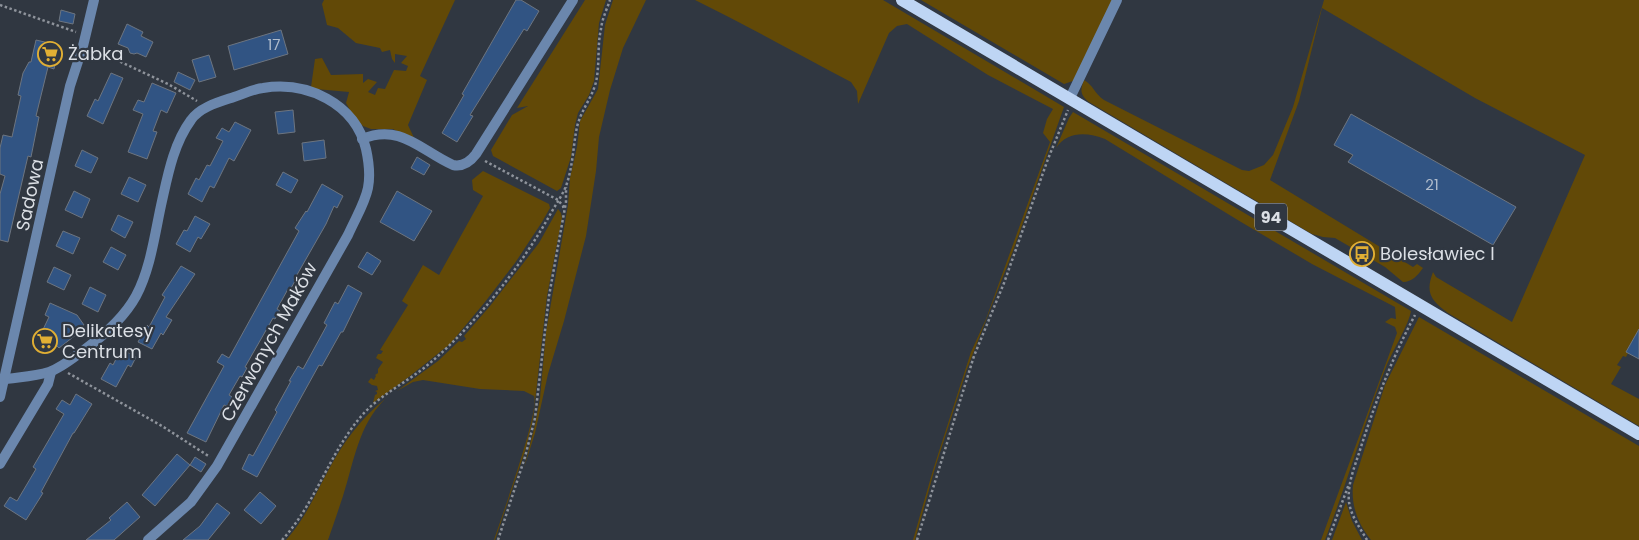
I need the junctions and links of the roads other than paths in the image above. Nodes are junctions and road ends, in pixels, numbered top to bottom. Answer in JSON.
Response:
{"nodes":[{"id":1,"x":94,"y":0,"type":"edge"},
{"id":2,"x":573,"y":0,"type":"edge"},
{"id":3,"x":902,"y":0,"type":"edge"},
{"id":4,"x":1117,"y":0,"type":"edge"},
{"id":5,"x":1071,"y":99,"type":"junction"},
{"id":6,"x":362,"y":139,"type":"junction"},
{"id":7,"x":55,"y":370,"type":"junction"},
{"id":8,"x":2,"y":379,"type":"edge"},
{"id":9,"x":0,"y":397,"type":"edge"},
{"id":10,"x":1639,"y":434,"type":"edge"},
{"id":11,"x":0,"y":464,"type":"edge"},
{"id":12,"x":148,"y":540,"type":"edge"}],
"edges":[{"from":1,"to":8,"type":"street","name":"Sadowa"},
{"from":2,"to":6,"type":"street"},
{"from":3,"to":5,"type":"main road","number":"94"},
{"from":4,"to":5,"type":"street"},
{"from":5,"to":10,"type":"main road","number":"94"},
{"from":6,"to":7,"type":"street","name":"Czerwonych Maków"},
{"from":6,"to":12,"type":"street","name":"Czerwonych Maków"},
{"from":7,"to":8,"type":"street","name":"Czerwonych Maków"},
{"from":7,"to":11,"type":"street"},
{"from":8,"to":9,"type":"street","name":"Sadowa"}]}
